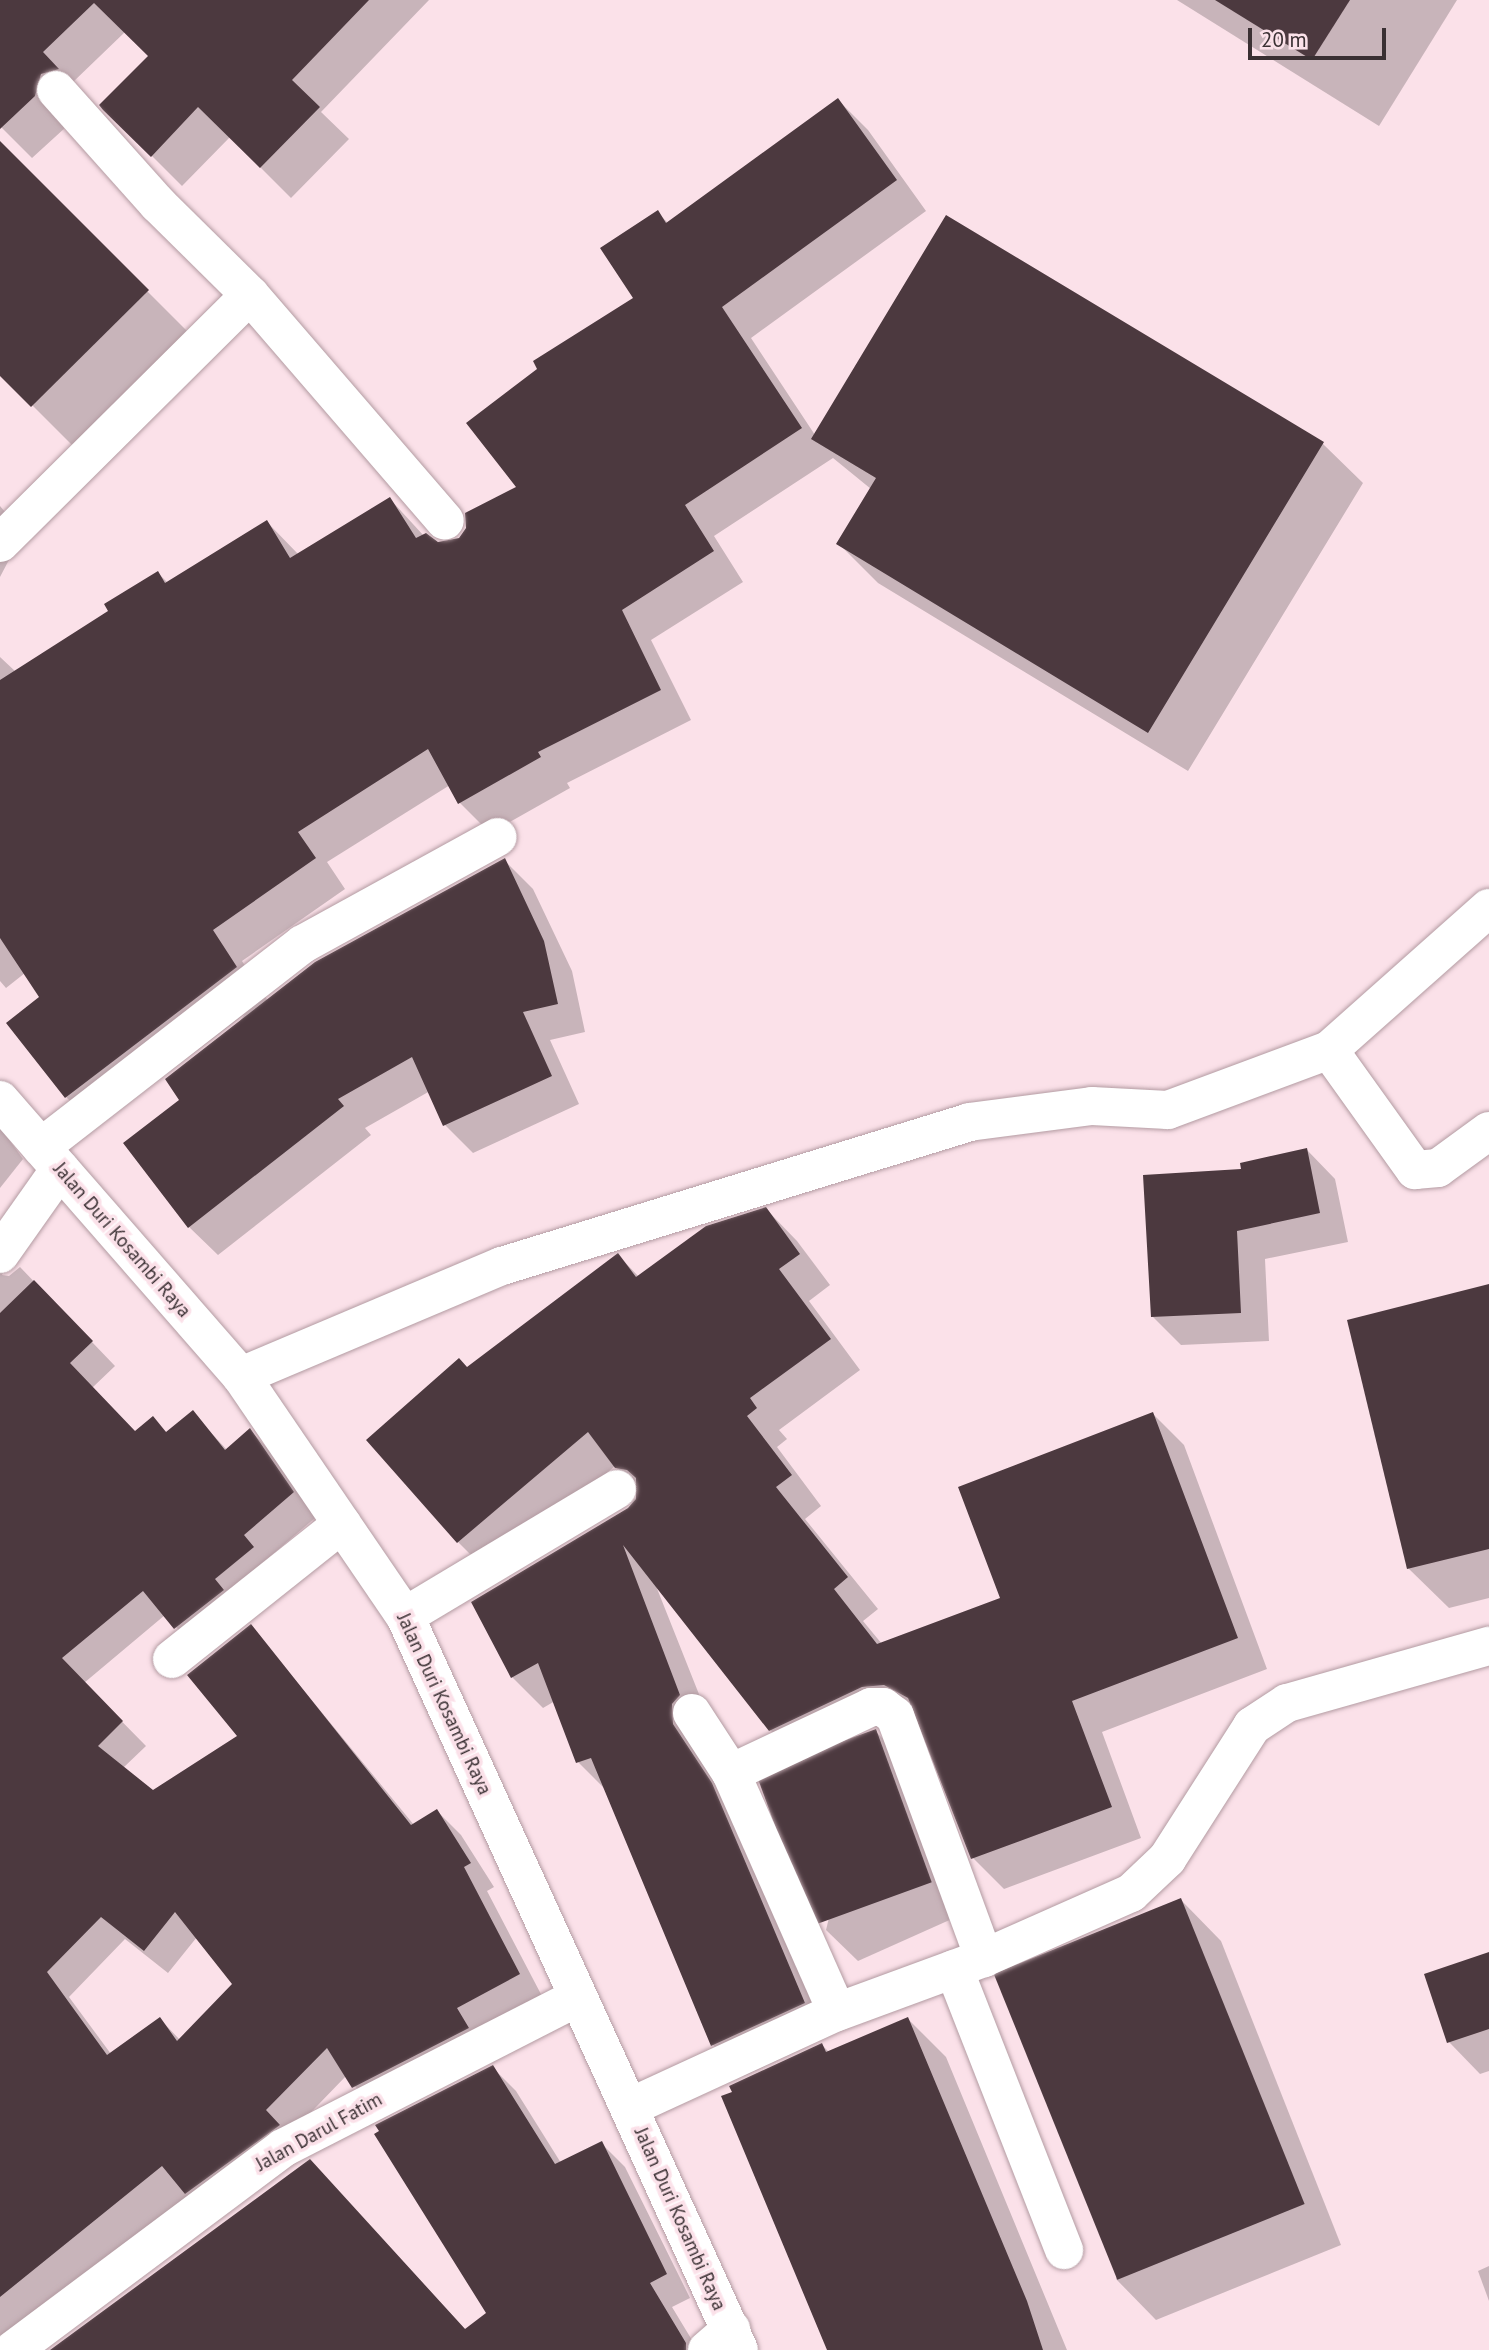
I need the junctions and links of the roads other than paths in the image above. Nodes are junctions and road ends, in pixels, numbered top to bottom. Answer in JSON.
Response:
{"nodes":[{"id":1,"x":56,"y":90,"type":"dead end"},
{"id":2,"x":250,"y":295,"type":"junction"},
{"id":3,"x":445,"y":521,"type":"dead end"},
{"id":4,"x":0,"y":543,"type":"edge"},
{"id":5,"x":498,"y":837,"type":"dead end"},
{"id":6,"x":1489,"y":908,"type":"edge"},
{"id":7,"x":1329,"y":1051,"type":"junction"},
{"id":8,"x":0,"y":1100,"type":"edge"},
{"id":9,"x":1489,"y":1131,"type":"edge"},
{"id":10,"x":51,"y":1158,"type":"junction"},
{"id":11,"x":0,"y":1254,"type":"edge"},
{"id":12,"x":241,"y":1376,"type":"junction"},
{"id":13,"x":617,"y":1489,"type":"dead end"},
{"id":14,"x":342,"y":1524,"type":"junction"},
{"id":15,"x":405,"y":1616,"type":"junction"},
{"id":16,"x":1489,"y":1646,"type":"edge"},
{"id":17,"x":172,"y":1659,"type":"dead end"},
{"id":18,"x":692,"y":1713,"type":"dead end"},
{"id":19,"x":731,"y":1773,"type":"junction"},
{"id":20,"x":969,"y":1963,"type":"junction"},
{"id":21,"x":578,"y":1997,"type":"junction"},
{"id":22,"x":837,"y":2012,"type":"junction"},
{"id":23,"x":630,"y":2107,"type":"junction"},
{"id":24,"x":1064,"y":2250,"type":"dead end"},
{"id":25,"x":0,"y":2336,"type":"edge"},
{"id":26,"x":725,"y":2343,"type":"edge"},
{"id":27,"x":12,"y":2350,"type":"edge"}],
"edges":[{"from":1,"to":2,"type":"street"},
{"from":2,"to":3,"type":"street"},
{"from":2,"to":4,"type":"street"},
{"from":5,"to":10,"type":"street"},
{"from":6,"to":7,"type":"street"},
{"from":7,"to":9,"type":"street"},
{"from":7,"to":12,"type":"street"},
{"from":8,"to":10,"type":"street","name":"Jalan Duri Kosambi Raya"},
{"from":10,"to":11,"type":"street"},
{"from":10,"to":12,"type":"street","name":"Jalan Duri Kosambi Raya"},
{"from":12,"to":14,"type":"street","name":"Jalan Duri Kosambi Raya"},
{"from":13,"to":15,"type":"street"},
{"from":14,"to":15,"type":"street","name":"Jalan Duri Kosambi Raya"},
{"from":14,"to":17,"type":"street"},
{"from":15,"to":21,"type":"street","name":"Jalan Duri Kosambi Raya"},
{"from":16,"to":20,"type":"street"},
{"from":18,"to":19,"type":"street"},
{"from":19,"to":20,"type":"street"},
{"from":19,"to":22,"type":"street"},
{"from":20,"to":22,"type":"street"},
{"from":20,"to":24,"type":"street"},
{"from":21,"to":23,"type":"street","name":"Jalan Duri Kosambi Raya"},
{"from":21,"to":27,"type":"street","name":"Jalan Darul Fatim"},
{"from":22,"to":23,"type":"street"},
{"from":23,"to":26,"type":"street","name":"Jalan Duri Kosambi Raya"},
{"from":25,"to":27,"type":"street"}]}
